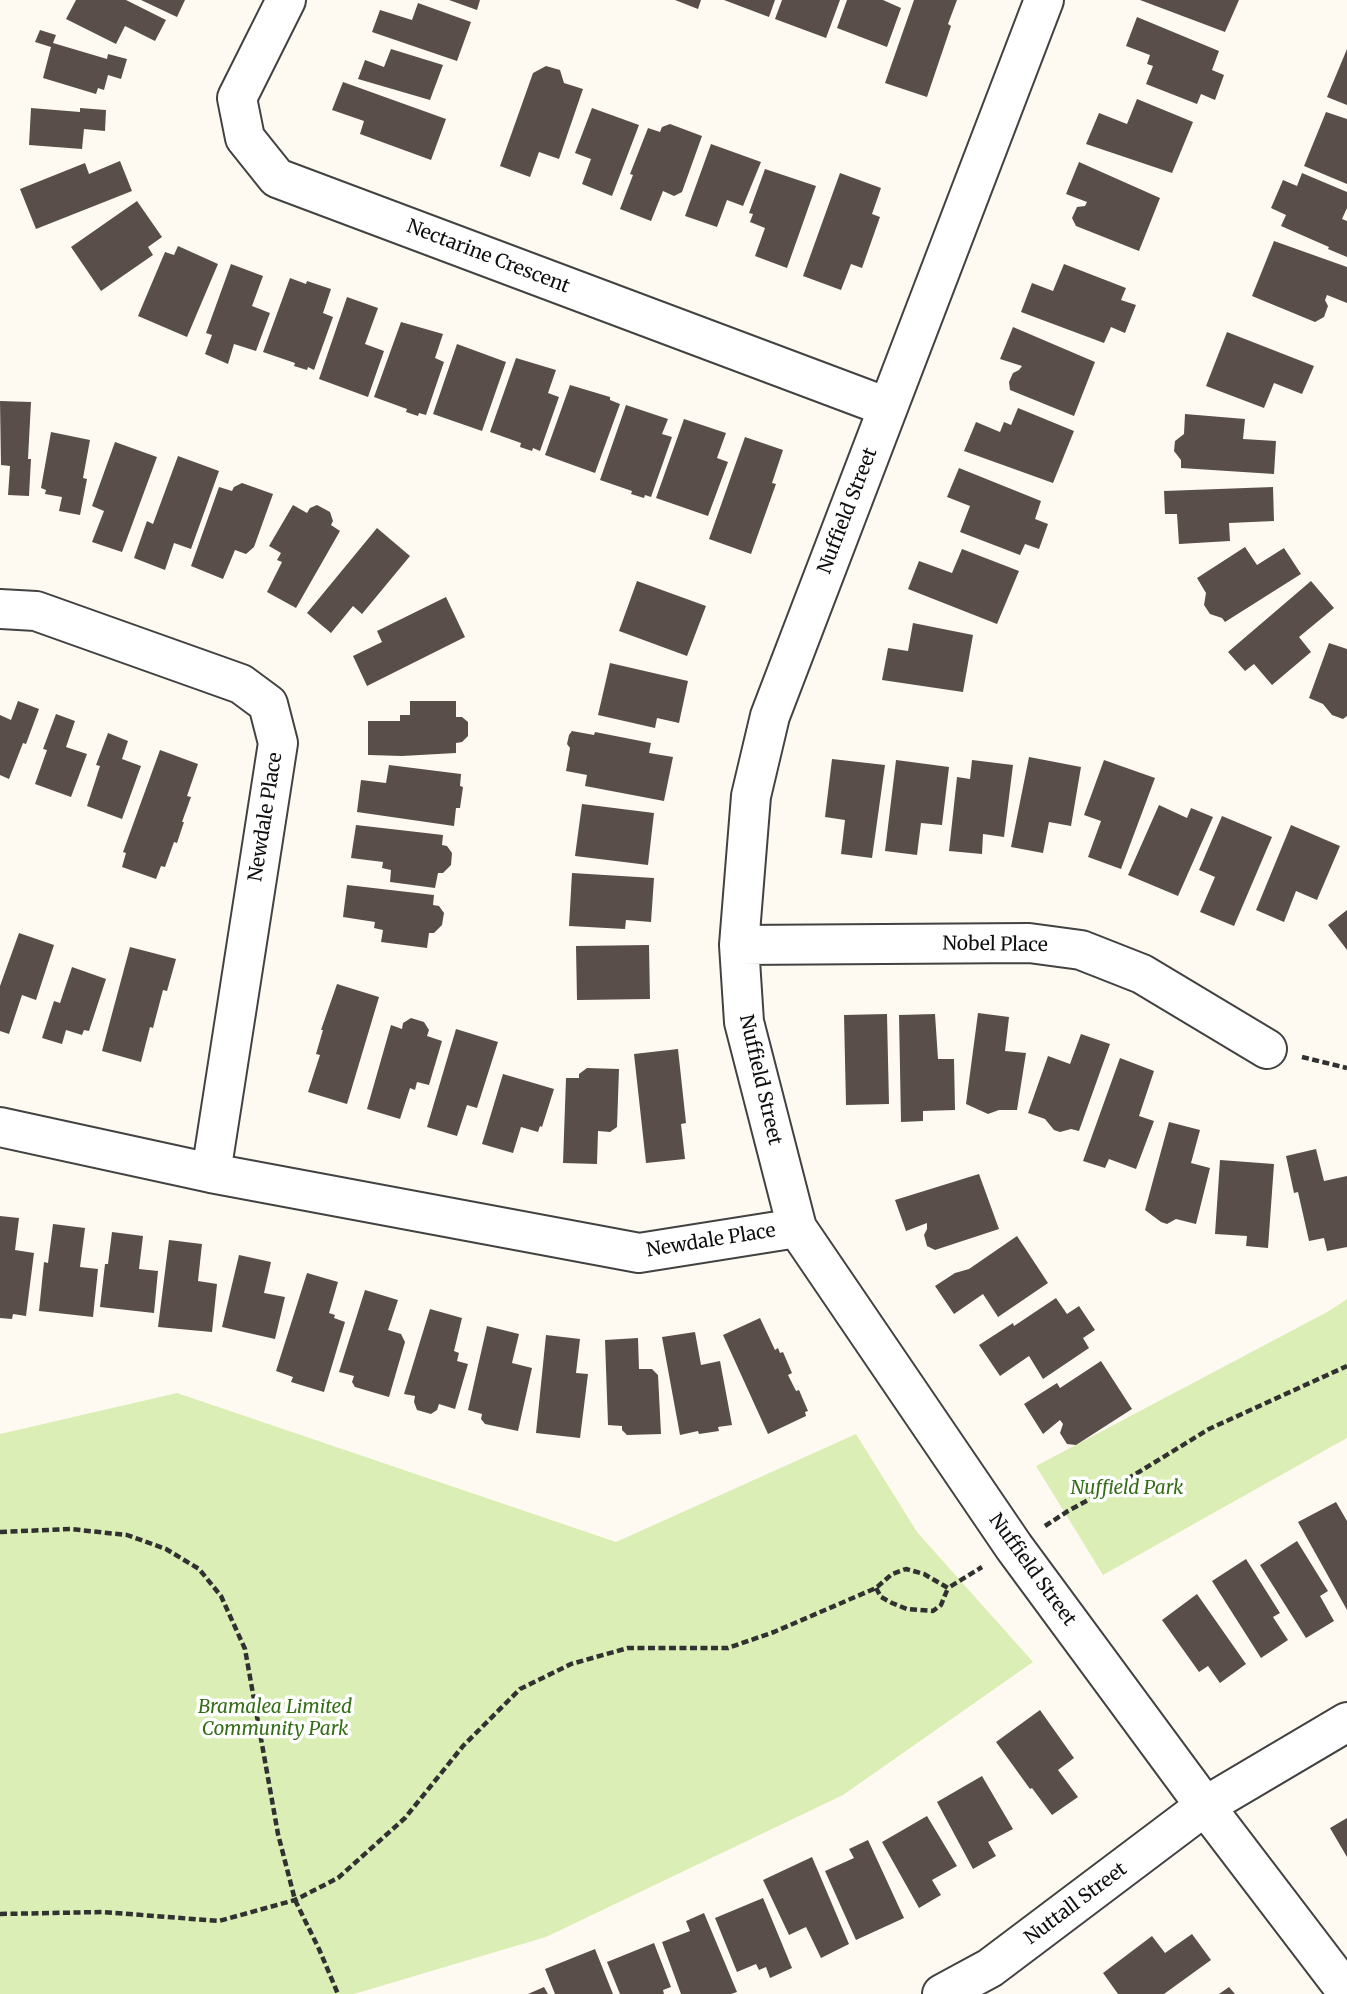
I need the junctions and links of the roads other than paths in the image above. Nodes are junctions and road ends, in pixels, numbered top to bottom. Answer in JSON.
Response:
{"nodes":[{"id":1,"x":286,"y":0,"type":"edge"},
{"id":2,"x":1044,"y":0,"type":"edge"},
{"id":3,"x":887,"y":407,"type":"junction"},
{"id":4,"x":0,"y":609,"type":"edge"},
{"id":5,"x":739,"y":945,"type":"junction"},
{"id":6,"x":1267,"y":1049,"type":"road end"},
{"id":7,"x":0,"y":1127,"type":"edge"},
{"id":8,"x":211,"y":1173,"type":"junction"},
{"id":9,"x":797,"y":1228,"type":"junction"},
{"id":10,"x":1347,"y":1722,"type":"edge"},
{"id":11,"x":1205,"y":1806,"type":"junction"},
{"id":12,"x":1347,"y":1992,"type":"edge"},
{"id":13,"x":942,"y":1994,"type":"edge"}],
"edges":[{"from":1,"to":3,"type":"street","name":"Nectarine Crescent"},
{"from":2,"to":3,"type":"street","name":"Nuffield Street"},
{"from":3,"to":5,"type":"street","name":"Nuffield Street"},
{"from":4,"to":8,"type":"street","name":"Newdale Place"},
{"from":5,"to":6,"type":"street","name":"Nobel Place"},
{"from":5,"to":9,"type":"street","name":"Nuffield Street"},
{"from":7,"to":8,"type":"street","name":"Newdale Place"},
{"from":8,"to":9,"type":"street","name":"Newdale Place"},
{"from":9,"to":11,"type":"street","name":"Nuffield Street"},
{"from":10,"to":11,"type":"street","name":"Nuttall Street"},
{"from":11,"to":12,"type":"street","name":"Nuffield Street"},
{"from":11,"to":13,"type":"street","name":"Nuttall Street"}]}
